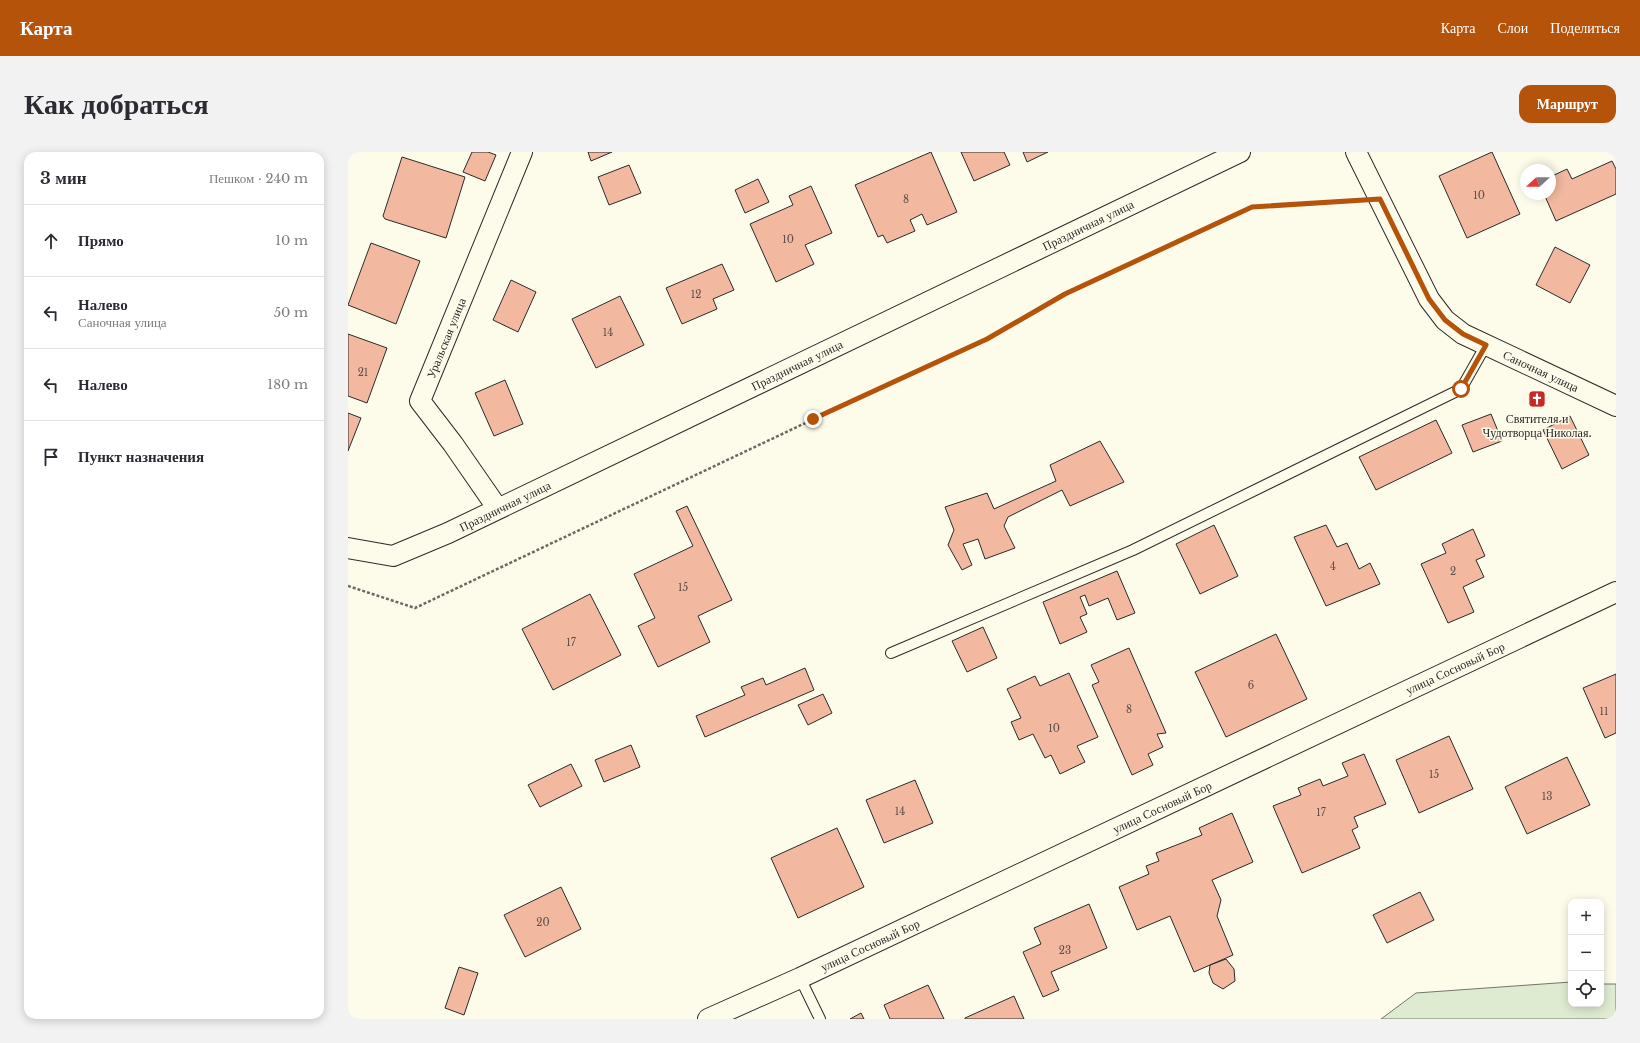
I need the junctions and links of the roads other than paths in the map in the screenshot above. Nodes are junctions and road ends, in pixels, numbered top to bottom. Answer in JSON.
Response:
{"nodes":[{"id":1,"x":522,"y":152,"type":"edge"},
{"id":2,"x":1240,"y":152,"type":"edge"},
{"id":3,"x":1356,"y":152,"type":"edge"},
{"id":4,"x":1486,"y":345,"type":"junction"},
{"id":5,"x":1616,"y":406,"type":"edge"},
{"id":6,"x":498,"y":509,"type":"junction"},
{"id":7,"x":348,"y":548,"type":"edge"},
{"id":8,"x":1616,"y":592,"type":"edge"},
{"id":9,"x":891,"y":653,"type":"dead end"},
{"id":10,"x":800,"y":978,"type":"junction"},
{"id":11,"x":708,"y":1019,"type":"edge"},
{"id":12,"x":820,"y":1019,"type":"edge"}],
"edges":[{"from":1,"to":6,"type":"street","name":"Уральская улица"},
{"from":2,"to":6,"type":"street","name":"Праздничная улица"},
{"from":3,"to":4,"type":"street","name":"Саночная улица"},
{"from":4,"to":5,"type":"street","name":"Саночная улица"},
{"from":4,"to":9,"type":"lane"},
{"from":6,"to":7,"type":"street","name":"Праздничная улица"},
{"from":8,"to":10,"type":"street","name":"улица Сосновый Бор"},
{"from":10,"to":11,"type":"street","name":"улица Сосновый Бор"},
{"from":10,"to":12,"type":"lane"}]}
